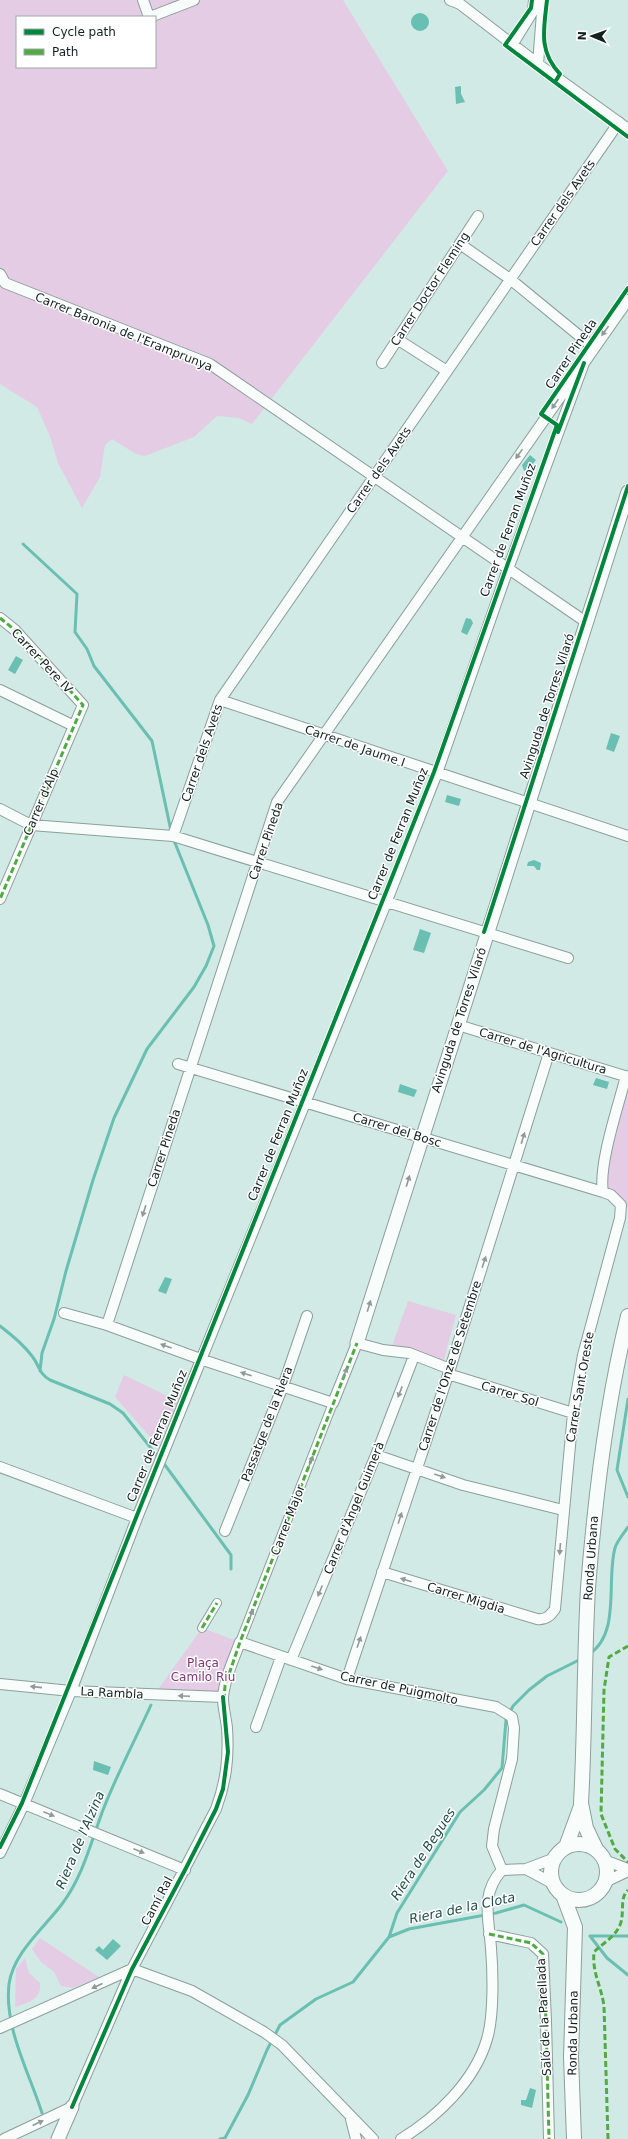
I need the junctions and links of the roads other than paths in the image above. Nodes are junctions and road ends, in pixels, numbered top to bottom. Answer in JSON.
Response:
{"nodes":[{"id":1,"x":143,"y":0,"type":"edge"},
{"id":2,"x":194,"y":0,"type":"edge"},
{"id":3,"x":450,"y":0,"type":"edge"},
{"id":4,"x":534,"y":0,"type":"edge"},
{"id":5,"x":544,"y":0,"type":"edge"},
{"id":6,"x":459,"y":2,"type":"edge"},
{"id":7,"x":150,"y":16,"type":"edge"},
{"id":8,"x":153,"y":16,"type":"edge"},
{"id":9,"x":512,"y":45,"type":"junction"},
{"id":10,"x":538,"y":64,"type":"junction"},
{"id":11,"x":619,"y":122,"type":"junction"},
{"id":12,"x":628,"y":129,"type":"edge"},
{"id":13,"x":478,"y":216,"type":"dead end"},
{"id":14,"x":460,"y":244,"type":"junction"},
{"id":15,"x":0,"y":274,"type":"edge"},
{"id":16,"x":510,"y":279,"type":"junction"},
{"id":17,"x":628,"y":300,"type":"edge"},
{"id":18,"x":397,"y":339,"type":"junction"},
{"id":19,"x":593,"y":347,"type":"junction"},
{"id":20,"x":382,"y":363,"type":"dead end"},
{"id":21,"x":584,"y":363,"type":"junction"},
{"id":22,"x":447,"y":371,"type":"junction"},
{"id":23,"x":374,"y":477,"type":"junction"},
{"id":24,"x":628,"y":492,"type":"edge"},
{"id":25,"x":461,"y":537,"type":"junction"},
{"id":26,"x":508,"y":569,"type":"junction"},
{"id":27,"x":0,"y":618,"type":"edge"},
{"id":28,"x":586,"y":622,"type":"junction"},
{"id":29,"x":0,"y":690,"type":"edge"},
{"id":30,"x":220,"y":700,"type":"junction"},
{"id":31,"x":83,"y":705,"type":"joint"},
{"id":32,"x":74,"y":726,"type":"junction"},
{"id":33,"x":326,"y":735,"type":"junction"},
{"id":34,"x":437,"y":772,"type":"junction"},
{"id":35,"x":530,"y":803,"type":"junction"},
{"id":36,"x":0,"y":809,"type":"edge"},
{"id":37,"x":31,"y":826,"type":"junction"},
{"id":38,"x":174,"y":836,"type":"junction"},
{"id":39,"x":628,"y":836,"type":"edge"},
{"id":40,"x":259,"y":864,"type":"junction"},
{"id":41,"x":0,"y":899,"type":"edge"},
{"id":42,"x":386,"y":903,"type":"junction"},
{"id":43,"x":488,"y":933,"type":"junction"},
{"id":44,"x":568,"y":958,"type":"dead end"},
{"id":45,"x":458,"y":1025,"type":"junction"},
{"id":46,"x":549,"y":1053,"type":"junction"},
{"id":47,"x":178,"y":1064,"type":"dead end"},
{"id":48,"x":190,"y":1068,"type":"junction"},
{"id":49,"x":627,"y":1076,"type":"edge"},
{"id":50,"x":306,"y":1102,"type":"junction"},
{"id":51,"x":421,"y":1137,"type":"junction"},
{"id":52,"x":514,"y":1165,"type":"junction"},
{"id":53,"x":603,"y":1192,"type":"junction"},
{"id":54,"x":64,"y":1313,"type":"dead end"},
{"id":55,"x":307,"y":1316,"type":"dead end"},
{"id":56,"x":628,"y":1316,"type":"edge"},
{"id":57,"x":107,"y":1325,"type":"junction"},
{"id":58,"x":357,"y":1343,"type":"junction"},
{"id":59,"x":414,"y":1356,"type":"junction"},
{"id":60,"x":202,"y":1360,"type":"junction"},
{"id":61,"x":449,"y":1372,"type":"junction"},
{"id":62,"x":283,"y":1386,"type":"junction"},
{"id":63,"x":333,"y":1403,"type":"junction"},
{"id":64,"x":573,"y":1413,"type":"junction"},
{"id":65,"x":376,"y":1455,"type":"junction"},
{"id":66,"x":0,"y":1467,"type":"edge"},
{"id":67,"x":417,"y":1468,"type":"junction"},
{"id":68,"x":563,"y":1510,"type":"junction"},
{"id":69,"x":137,"y":1518,"type":"junction"},
{"id":70,"x":225,"y":1532,"type":"dead end"},
{"id":71,"x":382,"y":1572,"type":"junction"},
{"id":72,"x":217,"y":1603,"type":"dead end"},
{"id":73,"x":550,"y":1616,"type":"joint"},
{"id":74,"x":202,"y":1628,"type":"dead end"},
{"id":75,"x":240,"y":1642,"type":"junction"},
{"id":76,"x":281,"y":1658,"type":"junction"},
{"id":77,"x":291,"y":1660,"type":"junction"},
{"id":78,"x":347,"y":1679,"type":"junction"},
{"id":79,"x":2,"y":1683,"type":"edge"},
{"id":80,"x":71,"y":1691,"type":"junction"},
{"id":81,"x":223,"y":1698,"type":"junction"},
{"id":82,"x":256,"y":1727,"type":"dead end"},
{"id":83,"x":0,"y":1794,"type":"edge"},
{"id":84,"x":24,"y":1804,"type":"junction"},
{"id":85,"x":581,"y":1804,"type":"junction"},
{"id":86,"x":566,"y":1847,"type":"junction"},
{"id":87,"x":0,"y":1853,"type":"edge"},
{"id":88,"x":600,"y":1855,"type":"junction"},
{"id":89,"x":555,"y":1858,"type":"junction"},
{"id":90,"x":526,"y":1868,"type":"junction"},
{"id":91,"x":185,"y":1870,"type":"junction"},
{"id":92,"x":502,"y":1870,"type":"junction"},
{"id":93,"x":628,"y":1870,"type":"edge"},
{"id":94,"x":605,"y":1882,"type":"junction"},
{"id":95,"x":559,"y":1890,"type":"junction"},
{"id":96,"x":593,"y":1896,"type":"junction"},
{"id":97,"x":576,"y":1927,"type":"junction"},
{"id":98,"x":489,"y":1934,"type":"junction"},
{"id":99,"x":132,"y":1969,"type":"junction"},
{"id":100,"x":3,"y":2027,"type":"edge"},
{"id":101,"x":72,"y":2107,"type":"junction"},
{"id":102,"x":351,"y":2119,"type":"junction"},
{"id":103,"x":371,"y":2138,"type":"edge"},
{"id":104,"x":4,"y":2139,"type":"edge"},
{"id":105,"x":58,"y":2139,"type":"edge"},
{"id":106,"x":356,"y":2139,"type":"edge"},
{"id":107,"x":401,"y":2139,"type":"edge"},
{"id":108,"x":548,"y":2139,"type":"edge"},
{"id":109,"x":574,"y":2139,"type":"edge"}],
"edges":[{"from":1,"to":7,"type":"street"},
{"from":2,"to":8,"type":"street"},
{"from":3,"to":6,"type":"street"},
{"from":4,"to":9,"type":"street"},
{"from":5,"to":10,"type":"street"},
{"from":6,"to":9,"type":"street"},
{"from":9,"to":10,"type":"street"},
{"from":10,"to":11,"type":"street"},
{"from":11,"to":12,"type":"street"},
{"from":11,"to":16,"type":"street","name":"Carrer dels Avets"},
{"from":13,"to":14,"type":"street","name":"Carrer Doctor Fleming"},
{"from":14,"to":16,"type":"street"},
{"from":14,"to":18,"type":"street","name":"Carrer Doctor Fleming"},
{"from":15,"to":23,"type":"street","name":"Carrer Baronia de l'Eramprunya"},
{"from":16,"to":19,"type":"street"},
{"from":16,"to":22,"type":"street","name":"Carrer dels Avets"},
{"from":17,"to":19,"type":"street","name":"Carrer Pineda","one_way":true},
{"from":18,"to":20,"type":"street","name":"Carrer Doctor Fleming"},
{"from":18,"to":22,"type":"street"},
{"from":19,"to":21,"type":"street","name":"Carrer Pineda"},
{"from":21,"to":25,"type":"street","name":"Carrer Pineda","one_way":true},
{"from":21,"to":26,"type":"street","name":"Carrer de Ferran Muñoz"},
{"from":22,"to":23,"type":"street","name":"Carrer dels Avets"},
{"from":23,"to":25,"type":"street","name":"Carrer Baronia de l'Eramprunya"},
{"from":23,"to":30,"type":"street","name":"Carrer dels Avets"},
{"from":24,"to":28,"type":"street","name":"Avinguda de Torres Vilaró"},
{"from":25,"to":26,"type":"street","name":"Carrer Baronia de l'Eramprunya"},
{"from":25,"to":33,"type":"street","name":"Carrer Pineda"},
{"from":26,"to":28,"type":"street","name":"Carrer Baronia de l'Eramprunya"},
{"from":26,"to":34,"type":"street","name":"Carrer de Ferran Muñoz"},
{"from":27,"to":31,"type":"street","name":"Carrer Pere IV"},
{"from":28,"to":35,"type":"street","name":"Avinguda de Torres Vilaró"},
{"from":29,"to":32,"type":"street"},
{"from":30,"to":33,"type":"street","name":"Carrer de Jaume I"},
{"from":30,"to":38,"type":"street","name":"Carrer dels Avets"},
{"from":31,"to":32,"type":"street","name":"Carrer d'Alp"},
{"from":32,"to":37,"type":"street","name":"Carrer d'Alp"},
{"from":33,"to":34,"type":"street","name":"Carrer de Jaume I"},
{"from":33,"to":40,"type":"street","name":"Carrer Pineda"},
{"from":34,"to":35,"type":"street","name":"Carrer de Jaume I"},
{"from":34,"to":42,"type":"street","name":"Carrer de Ferran Muñoz"},
{"from":35,"to":39,"type":"street","name":"Carrer de Jaume I"},
{"from":35,"to":43,"type":"street","name":"Avinguda de Torres Vilaró"},
{"from":36,"to":37,"type":"street"},
{"from":37,"to":38,"type":"street"},
{"from":37,"to":41,"type":"street","name":"Carrer d'Alp"},
{"from":38,"to":40,"type":"street"},
{"from":40,"to":42,"type":"street"},
{"from":40,"to":48,"type":"street","name":"Carrer Pineda"},
{"from":42,"to":43,"type":"street"},
{"from":42,"to":50,"type":"street","name":"Carrer de Ferran Muñoz"},
{"from":43,"to":44,"type":"street"},
{"from":43,"to":45,"type":"street","name":"Avinguda de Torres Vilaró"},
{"from":45,"to":46,"type":"street","name":"Carrer de l'Agricultura"},
{"from":45,"to":51,"type":"street","name":"Avinguda de Torres Vilaró"},
{"from":46,"to":49,"type":"street","name":"Carrer de l'Agricultura"},
{"from":52,"to":46,"type":"street","name":"Carrer de l'Onze de Setembre","one_way":true},
{"from":47,"to":48,"type":"street","name":"Carrer del Bosc"},
{"from":48,"to":50,"type":"street","name":"Carrer del Bosc"},
{"from":48,"to":57,"type":"street","name":"Carrer Pineda","one_way":true},
{"from":49,"to":53,"type":"street"},
{"from":50,"to":51,"type":"street","name":"Carrer del Bosc"},
{"from":50,"to":60,"type":"street","name":"Carrer de Ferran Muñoz"},
{"from":51,"to":52,"type":"street","name":"Carrer del Bosc"},
{"from":58,"to":51,"type":"street","name":"Avinguda de Torres Vilaró","one_way":true},
{"from":52,"to":53,"type":"street","name":"Carrer del Bosc"},
{"from":61,"to":52,"type":"street","name":"Carrer de l'Onze de Setembre","one_way":true},
{"from":53,"to":64,"type":"street","name":"Carrer Sant Oreste"},
{"from":54,"to":57,"type":"street"},
{"from":55,"to":62,"type":"street","name":"Passatge de la Riera"},
{"from":56,"to":85,"type":"main road","name":"Ronda Urbana"},
{"from":60,"to":57,"type":"street","one_way":true},
{"from":58,"to":59,"type":"street","name":"Carrer Sol"},
{"from":63,"to":58,"type":"street","name":"Carrer Major","one_way":true},
{"from":59,"to":61,"type":"street","name":"Carrer Sol"},
{"from":59,"to":65,"type":"street","name":"Carrer d'Àngel Guimerà","one_way":true},
{"from":62,"to":60,"type":"street","one_way":true},
{"from":60,"to":69,"type":"street","name":"Carrer de Ferran Muñoz"},
{"from":61,"to":64,"type":"street","name":"Carrer Sol"},
{"from":61,"to":67,"type":"street","name":"Carrer de l'Onze de Setembre"},
{"from":62,"to":63,"type":"street"},
{"from":62,"to":70,"type":"street","name":"Passatge de la Riera"},
{"from":75,"to":63,"type":"street","name":"Carrer Major","one_way":true},
{"from":64,"to":68,"type":"street","name":"Carrer Sant Oreste"},
{"from":65,"to":67,"type":"street"},
{"from":65,"to":77,"type":"street","name":"Carrer d'Àngel Guimerà","one_way":true},
{"from":66,"to":69,"type":"street"},
{"from":67,"to":68,"type":"street","one_way":true},
{"from":71,"to":67,"type":"street","name":"Carrer de l'Onze de Setembre","one_way":true},
{"from":68,"to":73,"type":"street","name":"Carrer Sant Oreste","one_way":true},
{"from":69,"to":80,"type":"street","name":"Carrer de Ferran Muñoz"},
{"from":73,"to":71,"type":"street","name":"Carrer Migdia","one_way":true},
{"from":78,"to":71,"type":"street","name":"Carrer de l'Onze de Setembre","one_way":true},
{"from":72,"to":74,"type":"street"},
{"from":75,"to":76,"type":"street","name":"Carrer de Puigmolto"},
{"from":75,"to":81,"type":"street","name":"Carrer Major"},
{"from":76,"to":77,"type":"street","name":"Carrer de Puigmolto"},
{"from":76,"to":82,"type":"street"},
{"from":77,"to":78,"type":"street","name":"Carrer de Puigmolto","one_way":true},
{"from":78,"to":92,"type":"street","name":"Carrer de Puigmolto"},
{"from":80,"to":79,"type":"street","name":"La Rambla","one_way":true},
{"from":81,"to":80,"type":"street","name":"La Rambla","one_way":true},
{"from":80,"to":84,"type":"street","name":"Carrer de Ferran Muñoz"},
{"from":81,"to":91,"type":"street","name":"Camí Ral"},
{"from":83,"to":84,"type":"street"},
{"from":84,"to":87,"type":"street","name":"Carrer de Ferran Muñoz"},
{"from":84,"to":91,"type":"street","one_way":true},
{"from":85,"to":86,"type":"main road","name":"Ronda Urbana"},
{"from":85,"to":88,"type":"main road","name":"Ronda Urbana"},
{"from":86,"to":88,"type":"main road"},
{"from":86,"to":89,"type":"main road","name":"Ronda Urbana"},
{"from":88,"to":93,"type":"street"},
{"from":88,"to":94,"type":"main road","name":"Ronda Urbana"},
{"from":89,"to":90,"type":"street"},
{"from":89,"to":95,"type":"main road","name":"Ronda Urbana"},
{"from":90,"to":92,"type":"street"},
{"from":90,"to":95,"type":"street"},
{"from":91,"to":99,"type":"street","name":"Camí Ral"},
{"from":92,"to":98,"type":"street"},
{"from":93,"to":94,"type":"street"},
{"from":94,"to":96,"type":"main road","name":"Ronda Urbana"},
{"from":95,"to":96,"type":"main road"},
{"from":95,"to":97,"type":"main road","name":"Ronda Urbana"},
{"from":96,"to":97,"type":"main road","name":"Ronda Urbana"},
{"from":97,"to":109,"type":"main road","name":"Ronda Urbana"},
{"from":98,"to":107,"type":"street"},
{"from":98,"to":108,"type":"street","name":"Saló de la Parellada"},
{"from":99,"to":100,"type":"street","one_way":true},
{"from":99,"to":101,"type":"street","name":"Camí Ral"},
{"from":99,"to":102,"type":"street"},
{"from":104,"to":101,"type":"street","one_way":true},
{"from":101,"to":105,"type":"street","name":"Camí Ral"},
{"from":102,"to":103,"type":"street"},
{"from":102,"to":106,"type":"street"}]}
